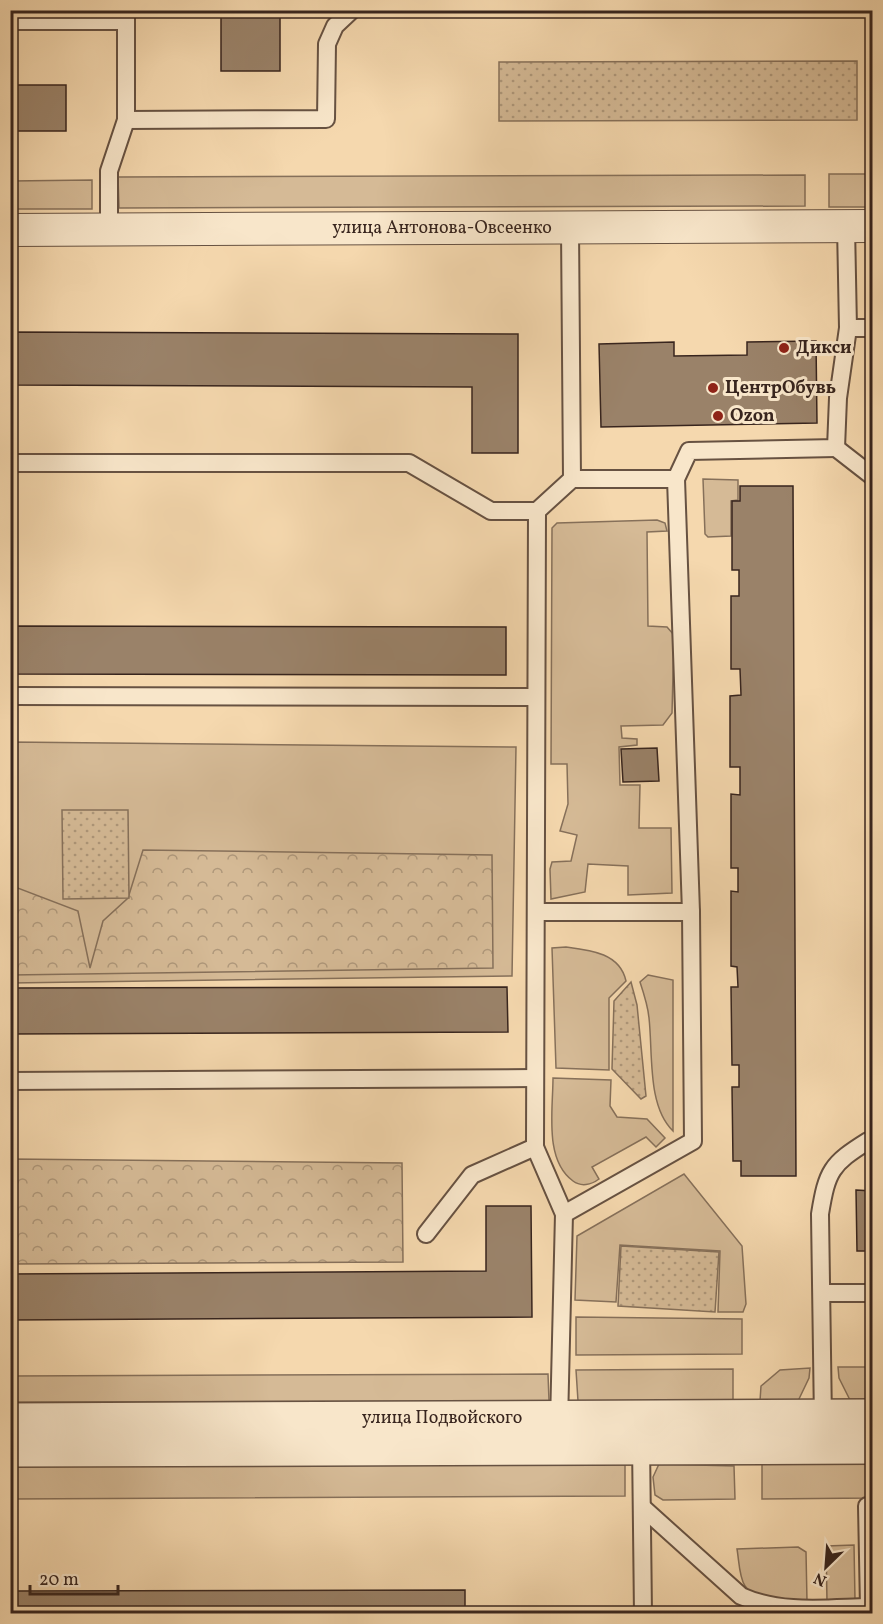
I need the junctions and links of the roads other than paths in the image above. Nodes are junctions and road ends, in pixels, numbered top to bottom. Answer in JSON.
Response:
{"nodes":[{"id":1,"x":352,"y":10,"type":"edge"},
{"id":2,"x":126,"y":16,"type":"edge"},
{"id":3,"x":10,"y":21,"type":"edge"},
{"id":4,"x":126,"y":120,"type":"junction"},
{"id":5,"x":859,"y":226,"type":"edge"},
{"id":6,"x":570,"y":228,"type":"junction"},
{"id":7,"x":109,"y":229,"type":"junction"},
{"id":8,"x":10,"y":230,"type":"edge"},
{"id":9,"x":848,"y":328,"type":"junction"},
{"id":10,"x":873,"y":328,"type":"edge"},
{"id":11,"x":836,"y":448,"type":"junction"},
{"id":12,"x":10,"y":463,"type":"edge"},
{"id":13,"x":873,"y":476,"type":"edge"},
{"id":14,"x":572,"y":479,"type":"junction"},
{"id":15,"x":676,"y":479,"type":"junction"},
{"id":16,"x":537,"y":511,"type":"junction"},
{"id":17,"x":10,"y":696,"type":"edge"},
{"id":18,"x":536,"y":696,"type":"junction"},
{"id":19,"x":536,"y":912,"type":"junction"},
{"id":20,"x":692,"y":912,"type":"junction"},
{"id":21,"x":536,"y":1078,"type":"junction"},
{"id":22,"x":10,"y":1081,"type":"edge"},
{"id":23,"x":873,"y":1141,"type":"edge"},
{"id":24,"x":536,"y":1147,"type":"junction"},
{"id":25,"x":564,"y":1214,"type":"junction"},
{"id":26,"x":426,"y":1234,"type":"dead end"},
{"id":27,"x":822,"y":1293,"type":"junction"},
{"id":28,"x":873,"y":1293,"type":"edge"},
{"id":29,"x":873,"y":1416,"type":"edge"},
{"id":30,"x":10,"y":1420,"type":"edge"},
{"id":31,"x":823,"y":1431,"type":"junction"},
{"id":32,"x":641,"y":1432,"type":"junction"},
{"id":33,"x":559,"y":1433,"type":"junction"},
{"id":34,"x":873,"y":1447,"type":"edge"},
{"id":35,"x":10,"y":1450,"type":"edge"},
{"id":36,"x":867,"y":1506,"type":"dead end"},
{"id":37,"x":642,"y":1507,"type":"junction"},
{"id":38,"x":871,"y":1607,"type":"edge"},
{"id":39,"x":643,"y":1614,"type":"edge"}],
"edges":[{"from":1,"to":4,"type":"lane"},
{"from":2,"to":3,"type":"lane"},
{"from":2,"to":4,"type":"lane"},
{"from":4,"to":7,"type":"lane"},
{"from":5,"to":6,"type":"street","name":"улица Антонова-Овсеенко"},
{"from":5,"to":9,"type":"lane"},
{"from":6,"to":7,"type":"street","name":"улица Антонова-Овсеенко"},
{"from":6,"to":14,"type":"lane"},
{"from":7,"to":8,"type":"street","name":"улица Антонова-Овсеенко"},
{"from":9,"to":10,"type":"lane"},
{"from":9,"to":11,"type":"lane"},
{"from":11,"to":13,"type":"lane"},
{"from":11,"to":15,"type":"lane"},
{"from":12,"to":16,"type":"lane"},
{"from":14,"to":15,"type":"lane"},
{"from":14,"to":16,"type":"lane"},
{"from":15,"to":20,"type":"lane"},
{"from":16,"to":18,"type":"lane"},
{"from":17,"to":18,"type":"lane"},
{"from":18,"to":19,"type":"lane"},
{"from":19,"to":20,"type":"lane"},
{"from":19,"to":21,"type":"lane"},
{"from":20,"to":25,"type":"lane"},
{"from":21,"to":22,"type":"lane"},
{"from":21,"to":24,"type":"lane"},
{"from":23,"to":27,"type":"lane"},
{"from":24,"to":25,"type":"lane"},
{"from":24,"to":26,"type":"lane"},
{"from":25,"to":33,"type":"lane"},
{"from":27,"to":28,"type":"lane"},
{"from":27,"to":31,"type":"lane"},
{"from":29,"to":31,"type":"street","name":"улица Подвойского"},
{"from":30,"to":33,"type":"street","name":"улица Подвойского"},
{"from":31,"to":32,"type":"street","name":"улица Подвойского"},
{"from":31,"to":34,"type":"street","name":"улица Подвойского"},
{"from":32,"to":33,"type":"street","name":"улица Подвойского"},
{"from":32,"to":37,"type":"lane"},
{"from":33,"to":35,"type":"street","name":"улица Подвойского"},
{"from":36,"to":38,"type":"lane"},
{"from":37,"to":38,"type":"lane"},
{"from":37,"to":39,"type":"lane"}]}
